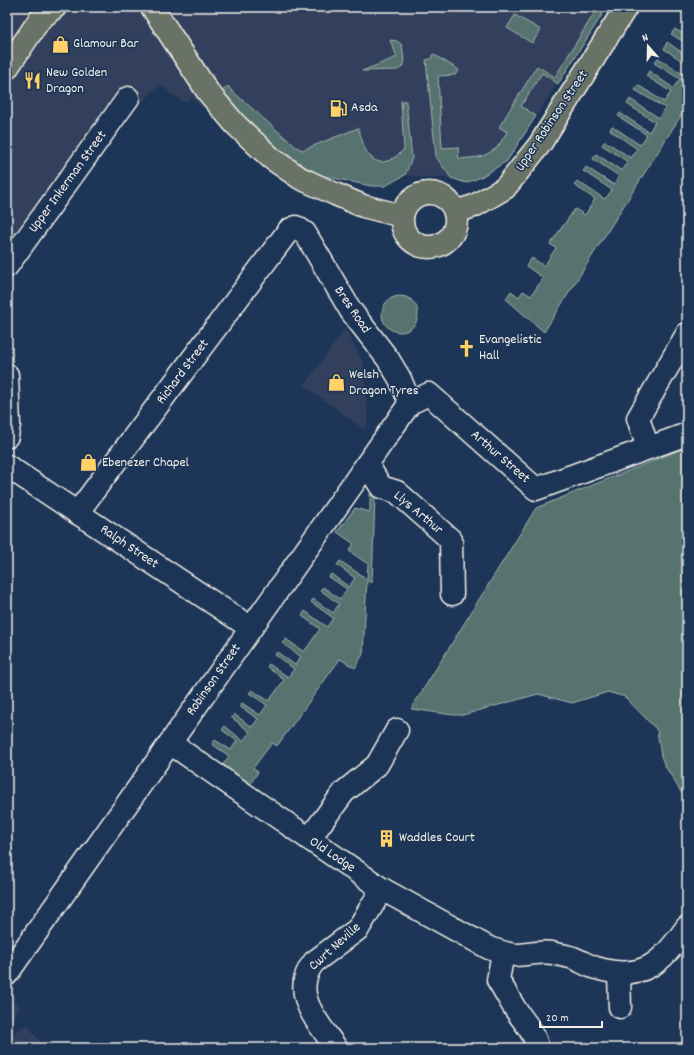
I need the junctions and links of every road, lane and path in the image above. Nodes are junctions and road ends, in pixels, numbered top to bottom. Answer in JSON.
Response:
{"nodes":[{"id":1,"x":55,"y":7,"type":"edge"},
{"id":2,"x":152,"y":7,"type":"edge"},
{"id":3,"x":626,"y":7,"type":"edge"},
{"id":4,"x":7,"y":68,"type":"edge"},
{"id":5,"x":128,"y":98,"type":"dead end"},
{"id":6,"x":455,"y":212,"type":"junction"},
{"id":7,"x":402,"y":216,"type":"junction"},
{"id":8,"x":289,"y":230,"type":"joint"},
{"id":9,"x":7,"y":266,"type":"edge"},
{"id":10,"x":687,"y":334,"type":"edge"},
{"id":11,"x":7,"y":375,"type":"edge"},
{"id":12,"x":419,"y":398,"type":"junction"},
{"id":13,"x":687,"y":434,"type":"edge"},
{"id":14,"x":7,"y":436,"type":"edge"},
{"id":15,"x":648,"y":448,"type":"junction"},
{"id":16,"x":367,"y":464,"type":"junction"},
{"id":17,"x":7,"y":466,"type":"edge"},
{"id":18,"x":77,"y":513,"type":"junction"},
{"id":19,"x":452,"y":594,"type":"dead end"},
{"id":20,"x":251,"y":628,"type":"junction"},
{"id":21,"x":397,"y":730,"type":"dead end"},
{"id":22,"x":170,"y":743,"type":"junction"},
{"id":23,"x":309,"y":839,"type":"junction"},
{"id":24,"x":382,"y":889,"type":"junction"},
{"id":25,"x":687,"y":927,"type":"edge"},
{"id":26,"x":503,"y":953,"type":"junction"},
{"id":27,"x":7,"y":974,"type":"edge"},
{"id":28,"x":619,"y":974,"type":"junction"},
{"id":29,"x":620,"y":1007,"type":"dead end"},
{"id":30,"x":336,"y":1048,"type":"edge"},
{"id":31,"x":537,"y":1048,"type":"edge"}],
"edges":[{"from":1,"to":4,"type":"main road"},
{"from":2,"to":7,"type":"main road"},
{"from":3,"to":6,"type":"main road","name":"Upper Robinson Street"},
{"from":5,"to":9,"type":"street","name":"Upper Inkerman Street"},
{"from":6,"to":7,"type":"main road"},
{"from":6,"to":7,"type":"main road"},
{"from":8,"to":12,"type":"street","name":"Bres Road"},
{"from":8,"to":18,"type":"street","name":"Richard Street"},
{"from":10,"to":15,"type":"street"},
{"from":11,"to":14,"type":"street"},
{"from":12,"to":15,"type":"street","name":"Arthur Street"},
{"from":12,"to":16,"type":"street","name":"Robinson Street"},
{"from":13,"to":15,"type":"street"},
{"from":16,"to":19,"type":"street","name":"Llys Arthur"},
{"from":16,"to":20,"type":"street","name":"Robinson Street"},
{"from":17,"to":18,"type":"street","name":"Ralph Street"},
{"from":18,"to":20,"type":"street","name":"Ralph Street"},
{"from":20,"to":22,"type":"street","name":"Robinson Street"},
{"from":21,"to":23,"type":"street"},
{"from":22,"to":23,"type":"street","name":"Old Lodge"},
{"from":22,"to":27,"type":"street","name":"Robinson Street"},
{"from":23,"to":24,"type":"street","name":"Old Lodge"},
{"from":24,"to":26,"type":"street","name":"Old Lodge"},
{"from":24,"to":30,"type":"street","name":"Cwrt Neville"},
{"from":25,"to":28,"type":"street","name":"Old Lodge"},
{"from":26,"to":28,"type":"street","name":"Old Lodge"},
{"from":26,"to":31,"type":"street"},
{"from":28,"to":29,"type":"street"}]}
